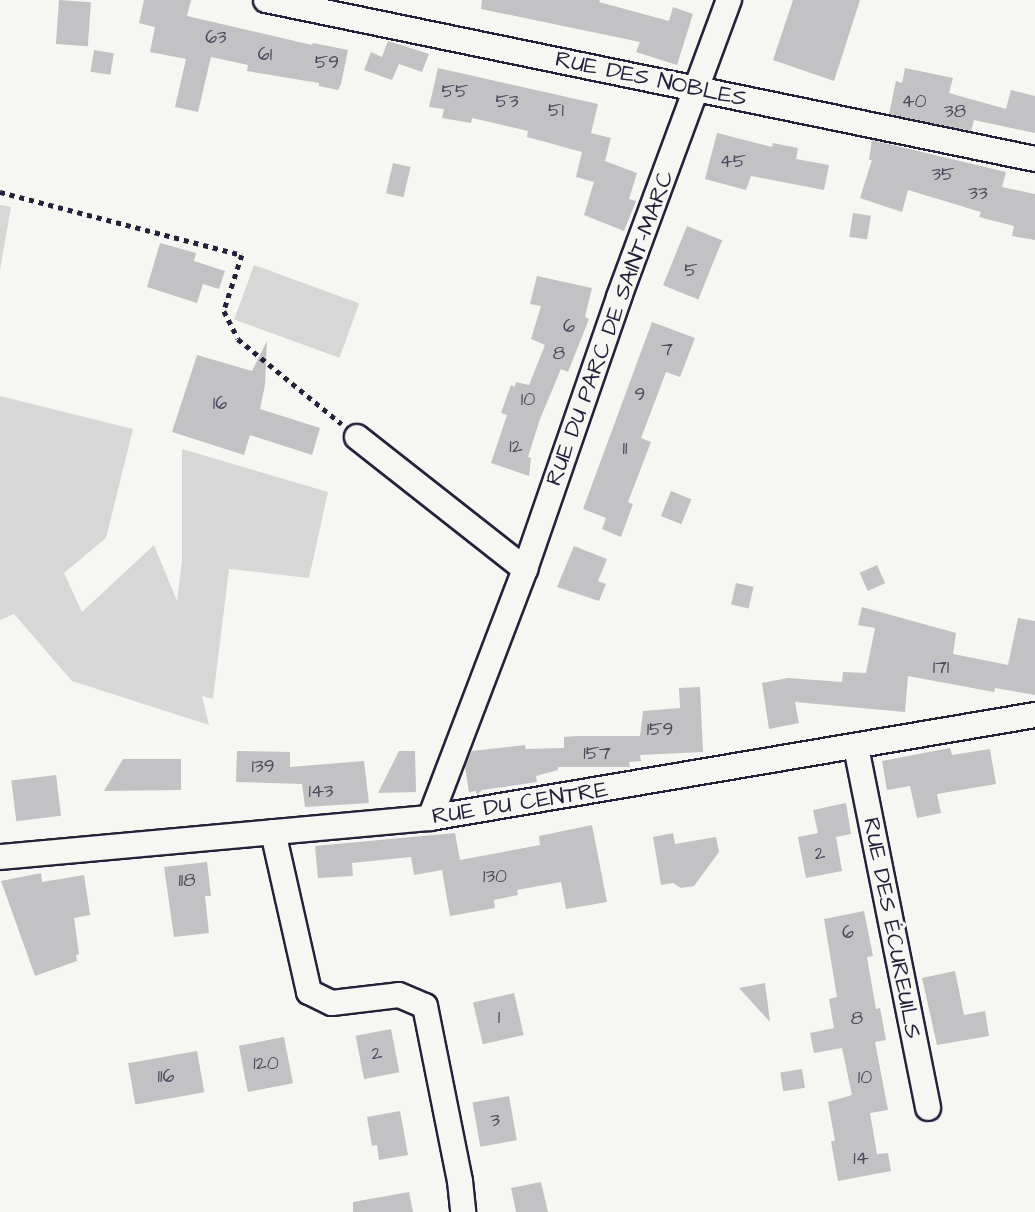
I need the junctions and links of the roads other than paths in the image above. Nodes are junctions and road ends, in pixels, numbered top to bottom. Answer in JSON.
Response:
{"nodes":[{"id":1,"x":266,"y":0,"type":"edge"},
{"id":2,"x":729,"y":0,"type":"edge"},
{"id":3,"x":696,"y":88,"type":"junction"},
{"id":4,"x":1035,"y":159,"type":"edge"},
{"id":5,"x":357,"y":437,"type":"road end"},
{"id":6,"x":525,"y":569,"type":"junction"},
{"id":7,"x":1035,"y":715,"type":"edge"},
{"id":8,"x":856,"y":747,"type":"junction"},
{"id":9,"x":430,"y":818,"type":"junction"},
{"id":10,"x":273,"y":832,"type":"junction"},
{"id":11,"x":0,"y":857,"type":"edge"},
{"id":12,"x":928,"y":1108,"type":"dead end"},
{"id":13,"x":463,"y":1212,"type":"edge"}],
"edges":[{"from":1,"to":3,"type":"street","name":"RUE DES NOBLES"},
{"from":2,"to":3,"type":"street","name":"RUE DU PARC DE SAINT-MARC"},
{"from":3,"to":4,"type":"street","name":"RUE DES NOBLES"},
{"from":3,"to":6,"type":"street","name":"RUE DU PARC DE SAINT-MARC"},
{"from":5,"to":6,"type":"street"},
{"from":6,"to":9,"type":"street","name":"RUE DU PARC DE SAINT-MARC"},
{"from":7,"to":8,"type":"street","name":"RUE DU CENTRE"},
{"from":8,"to":9,"type":"street","name":"RUE DU CENTRE"},
{"from":8,"to":12,"type":"street","name":"RUE DES ÉCUREUILS"},
{"from":9,"to":10,"type":"street","name":"RUE DU CENTRE"},
{"from":10,"to":11,"type":"street","name":"RUE DU CENTRE"},
{"from":10,"to":13,"type":"street"}]}
